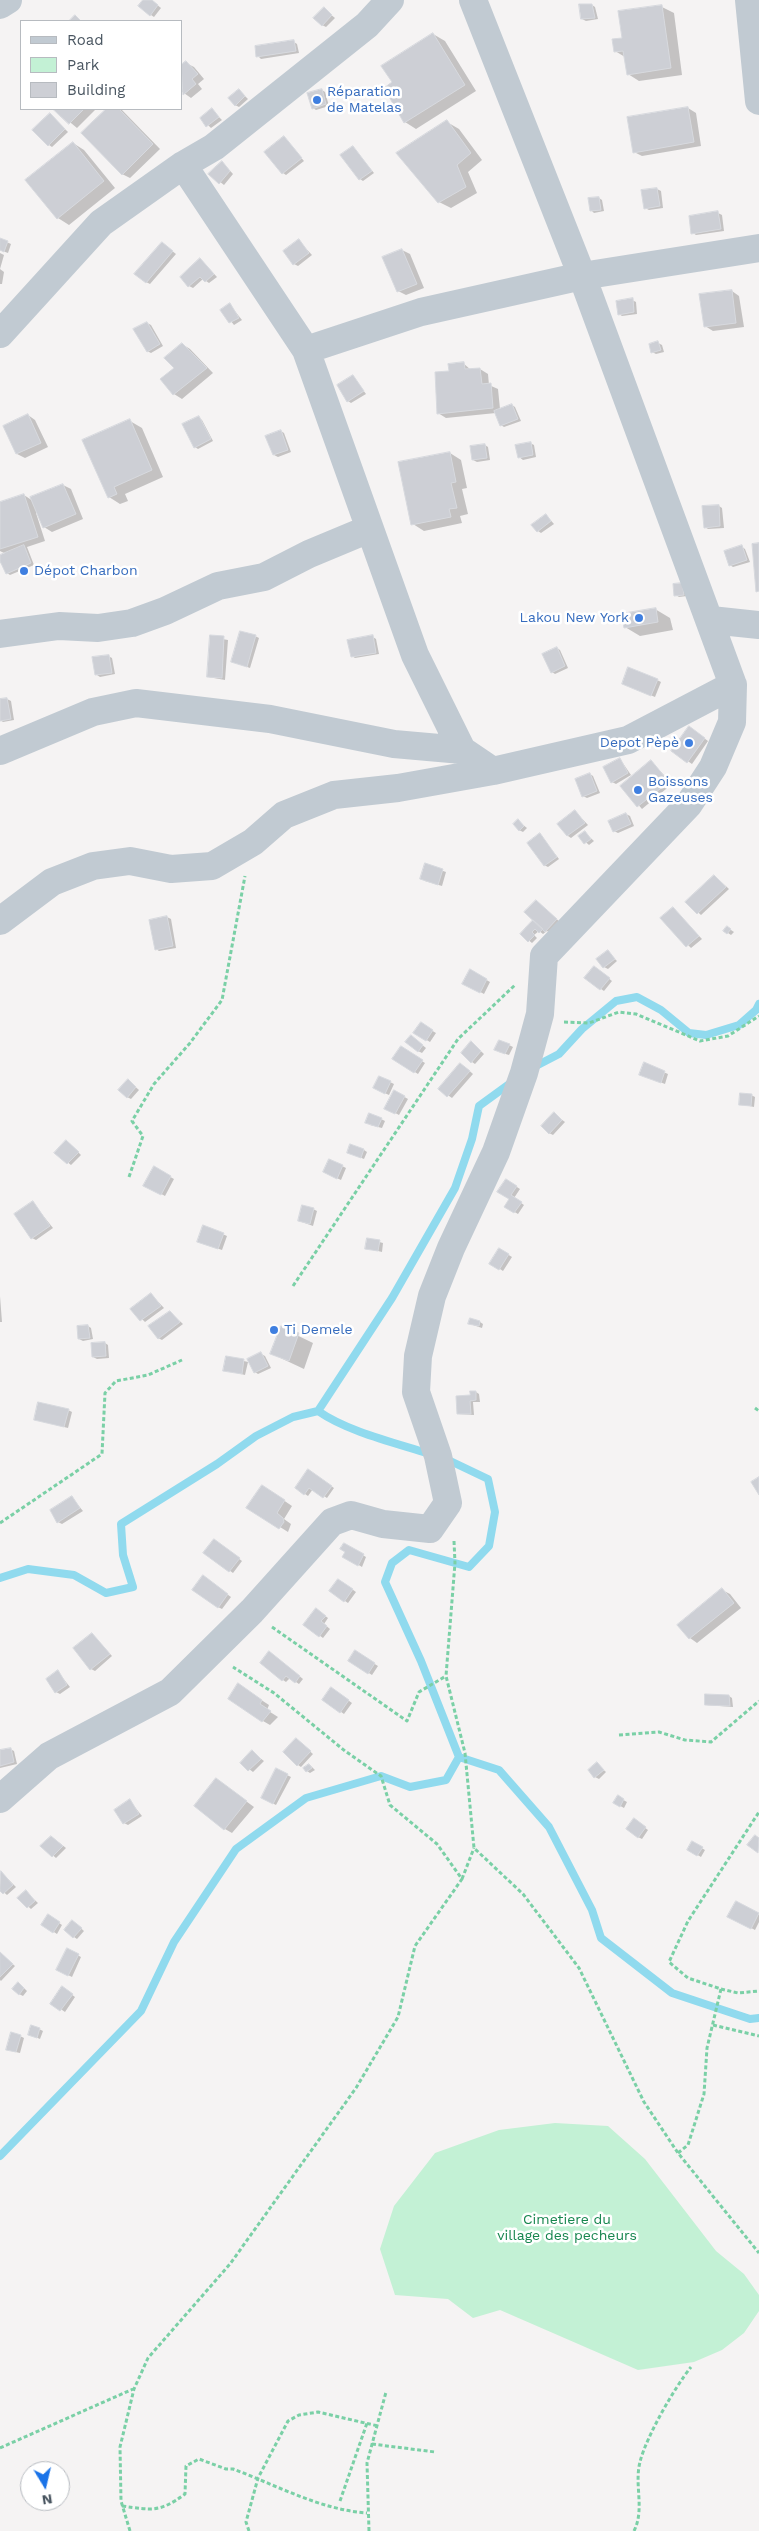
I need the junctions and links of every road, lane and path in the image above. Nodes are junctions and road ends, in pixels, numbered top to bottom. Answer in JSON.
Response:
{"nodes":[{"id":1,"x":8,"y":0,"type":"edge"},
{"id":2,"x":390,"y":0,"type":"edge"},
{"id":3,"x":473,"y":0,"type":"edge"},
{"id":4,"x":750,"y":0,"type":"edge"},
{"id":5,"x":0,"y":5,"type":"edge"},
{"id":6,"x":759,"y":101,"type":"edge"},
{"id":7,"x":183,"y":165,"type":"junction"},
{"id":8,"x":759,"y":248,"type":"edge"},
{"id":9,"x":582,"y":276,"type":"junction"},
{"id":10,"x":0,"y":334,"type":"edge"},
{"id":11,"x":306,"y":350,"type":"junction"},
{"id":12,"x":369,"y":529,"type":"junction"},
{"id":13,"x":711,"y":620,"type":"junction"},
{"id":14,"x":759,"y":625,"type":"edge"},
{"id":15,"x":0,"y":634,"type":"edge"},
{"id":16,"x":733,"y":685,"type":"junction"},
{"id":17,"x":462,"y":750,"type":"junction"},
{"id":18,"x":0,"y":751,"type":"edge"},
{"id":19,"x":493,"y":771,"type":"junction"},
{"id":20,"x":253,"y":842,"type":"junction"},
{"id":21,"x":0,"y":921,"type":"edge"},
{"id":22,"x":516,"y":984,"type":"dead end"},
{"id":23,"x":540,"y":1014,"type":"junction"},
{"id":24,"x":759,"y":1016,"type":"edge"},
{"id":25,"x":129,"y":1177,"type":"dead end"},
{"id":26,"x":293,"y":1286,"type":"dead end"},
{"id":27,"x":182,"y":1360,"type":"dead end"},
{"id":28,"x":448,"y":1503,"type":"junction"},
{"id":29,"x":0,"y":1524,"type":"edge"},
{"id":30,"x":252,"y":1611,"type":"junction"},
{"id":31,"x":208,"y":1654,"type":"junction"},
{"id":32,"x":446,"y":1676,"type":"junction"},
{"id":33,"x":759,"y":1701,"type":"edge"},
{"id":34,"x":618,"y":1735,"type":"dead end"},
{"id":35,"x":0,"y":1799,"type":"edge"},
{"id":36,"x":759,"y":1812,"type":"edge"},
{"id":37,"x":474,"y":1848,"type":"junction"},
{"id":38,"x":462,"y":1879,"type":"junction"},
{"id":39,"x":721,"y":1989,"type":"junction"},
{"id":40,"x":759,"y":1991,"type":"edge"},
{"id":41,"x":713,"y":2025,"type":"junction"},
{"id":42,"x":759,"y":2036,"type":"edge"},
{"id":43,"x":678,"y":2152,"type":"junction"},
{"id":44,"x":759,"y":2253,"type":"edge"},
{"id":45,"x":691,"y":2367,"type":"dead end"},
{"id":46,"x":134,"y":2389,"type":"junction"},
{"id":47,"x":386,"y":2392,"type":"dead end"},
{"id":48,"x":367,"y":2423,"type":"junction"},
{"id":49,"x":378,"y":2426,"type":"junction"},
{"id":50,"x":372,"y":2444,"type":"junction"},
{"id":51,"x":0,"y":2448,"type":"edge"},
{"id":52,"x":435,"y":2452,"type":"dead end"},
{"id":53,"x":258,"y":2478,"type":"junction"},
{"id":54,"x":340,"y":2501,"type":"dead end"},
{"id":55,"x":122,"y":2506,"type":"junction"},
{"id":56,"x":367,"y":2513,"type":"junction"},
{"id":57,"x":130,"y":2531,"type":"edge"},
{"id":58,"x":249,"y":2531,"type":"edge"},
{"id":59,"x":370,"y":2531,"type":"edge"},
{"id":60,"x":634,"y":2531,"type":"edge"}],
"edges":[{"from":1,"to":5,"type":"street"},
{"from":2,"to":7,"type":"street"},
{"from":3,"to":9,"type":"street"},
{"from":4,"to":6,"type":"street"},
{"from":7,"to":10,"type":"street"},
{"from":7,"to":11,"type":"street"},
{"from":8,"to":9,"type":"street"},
{"from":9,"to":11,"type":"street"},
{"from":9,"to":13,"type":"street"},
{"from":11,"to":12,"type":"street"},
{"from":12,"to":15,"type":"street"},
{"from":12,"to":17,"type":"street"},
{"from":13,"to":14,"type":"street"},
{"from":13,"to":16,"type":"street"},
{"from":16,"to":19,"type":"street"},
{"from":16,"to":23,"type":"street"},
{"from":17,"to":18,"type":"street"},
{"from":17,"to":19,"type":"street"},
{"from":19,"to":20,"type":"street"},
{"from":20,"to":21,"type":"street"},
{"from":20,"to":25,"type":"path"},
{"from":22,"to":26,"type":"path"},
{"from":23,"to":24,"type":"path"},
{"from":23,"to":28,"type":"street"},
{"from":27,"to":29,"type":"path"},
{"from":28,"to":30,"type":"street"},
{"from":28,"to":32,"type":"path"},
{"from":30,"to":31,"type":"street"},
{"from":30,"to":32,"type":"path"},
{"from":31,"to":35,"type":"street"},
{"from":31,"to":38,"type":"path"},
{"from":32,"to":37,"type":"path"},
{"from":33,"to":34,"type":"path"},
{"from":36,"to":39,"type":"path"},
{"from":37,"to":38,"type":"path"},
{"from":37,"to":43,"type":"path"},
{"from":38,"to":46,"type":"path"},
{"from":39,"to":40,"type":"path"},
{"from":39,"to":41,"type":"path"},
{"from":41,"to":42,"type":"path"},
{"from":41,"to":43,"type":"path"},
{"from":43,"to":44,"type":"path"},
{"from":45,"to":60,"type":"path"},
{"from":46,"to":51,"type":"path"},
{"from":46,"to":55,"type":"path"},
{"from":47,"to":49,"type":"path"},
{"from":48,"to":49,"type":"path"},
{"from":48,"to":53,"type":"path"},
{"from":48,"to":54,"type":"path"},
{"from":49,"to":50,"type":"path"},
{"from":50,"to":52,"type":"path"},
{"from":50,"to":56,"type":"path"},
{"from":53,"to":55,"type":"path"},
{"from":53,"to":56,"type":"path"},
{"from":53,"to":58,"type":"path"},
{"from":55,"to":57,"type":"path"},
{"from":56,"to":59,"type":"path"}]}
